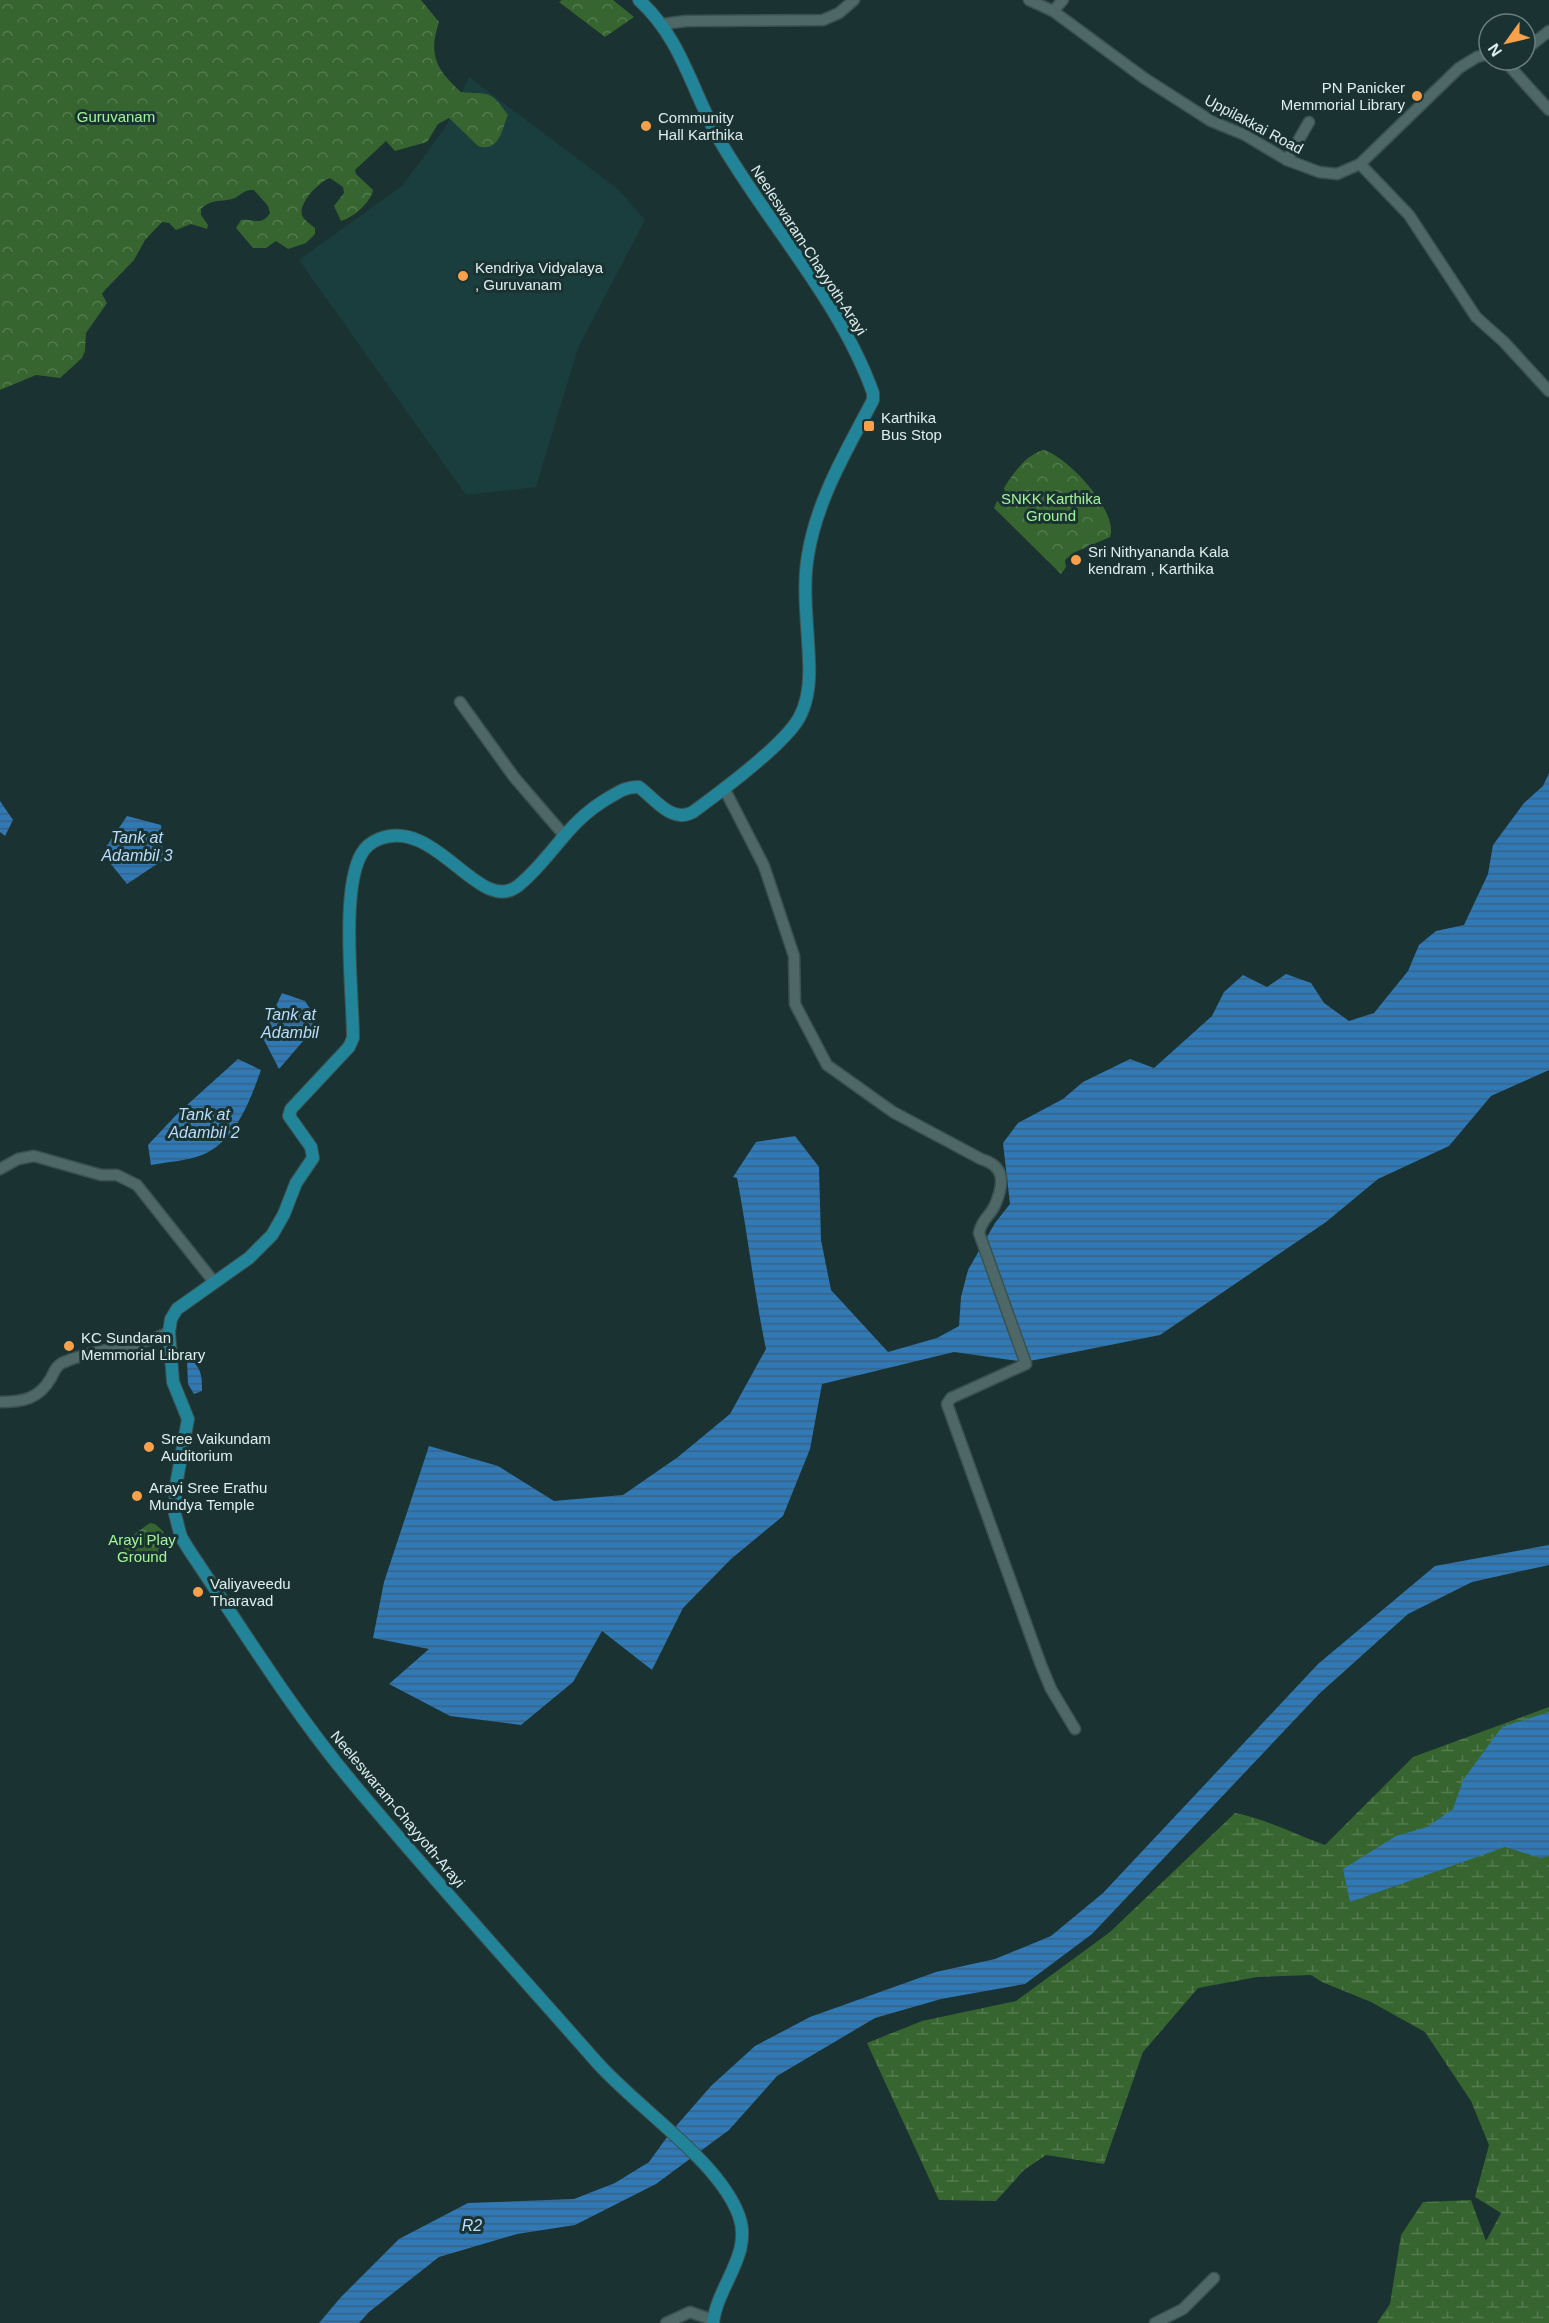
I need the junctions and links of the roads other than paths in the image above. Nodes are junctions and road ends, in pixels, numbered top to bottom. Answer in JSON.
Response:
{"nodes":[{"id":1,"x":639,"y":0,"type":"edge"},
{"id":2,"x":854,"y":0,"type":"edge"},
{"id":3,"x":1029,"y":0,"type":"edge"},
{"id":4,"x":1063,"y":0,"type":"edge"},
{"id":5,"x":1053,"y":11,"type":"junction"},
{"id":6,"x":663,"y":24,"type":"junction"},
{"id":7,"x":1549,"y":31,"type":"edge"},
{"id":8,"x":1537,"y":40,"type":"edge"},
{"id":9,"x":1477,"y":57,"type":"edge"},
{"id":10,"x":1515,"y":72,"type":"edge"},
{"id":11,"x":1549,"y":111,"type":"edge"},
{"id":12,"x":1309,"y":122,"type":"dead end"},
{"id":13,"x":1287,"y":160,"type":"junction"},
{"id":14,"x":1360,"y":164,"type":"junction"},
{"id":15,"x":1549,"y":391,"type":"edge"},
{"id":16,"x":460,"y":702,"type":"dead end"},
{"id":17,"x":724,"y":788,"type":"junction"},
{"id":18,"x":563,"y":834,"type":"junction"},
{"id":19,"x":0,"y":1169,"type":"edge"},
{"id":20,"x":214,"y":1282,"type":"junction"},
{"id":21,"x":169,"y":1332,"type":"junction"},
{"id":22,"x":0,"y":1402,"type":"edge"},
{"id":23,"x":1075,"y":1729,"type":"dead end"},
{"id":24,"x":1214,"y":2278,"type":"dead end"},
{"id":25,"x":713,"y":2321,"type":"edge"},
{"id":26,"x":666,"y":2323,"type":"edge"},
{"id":27,"x":1155,"y":2323,"type":"edge"}],
"edges":[{"from":1,"to":6,"type":"main road","name":"Neeleswaram-Chayyoth-Arayi"},
{"from":2,"to":6,"type":"street"},
{"from":3,"to":5,"type":"street","name":"Uppilakkai Road"},
{"from":4,"to":5,"type":"street"},
{"from":5,"to":13,"type":"street","name":"Uppilakkai Road"},
{"from":6,"to":17,"type":"main road","name":"Neeleswaram-Chayyoth-Arayi"},
{"from":7,"to":8,"type":"street"},
{"from":9,"to":14,"type":"street","name":"Uppilakkai Road"},
{"from":10,"to":11,"type":"street"},
{"from":12,"to":13,"type":"street"},
{"from":13,"to":14,"type":"street","name":"Uppilakkai Road"},
{"from":14,"to":15,"type":"street"},
{"from":16,"to":18,"type":"street"},
{"from":17,"to":18,"type":"main road","name":"Neeleswaram-Chayyoth-Arayi"},
{"from":17,"to":23,"type":"street"},
{"from":18,"to":20,"type":"main road","name":"Neeleswaram-Chayyoth-Arayi"},
{"from":19,"to":20,"type":"street"},
{"from":20,"to":21,"type":"main road","name":"Neeleswaram-Chayyoth-Arayi"},
{"from":21,"to":22,"type":"street"},
{"from":21,"to":25,"type":"main road","name":"Neeleswaram-Chayyoth-Arayi"},
{"from":24,"to":27,"type":"street"},
{"from":25,"to":26,"type":"street"}]}
